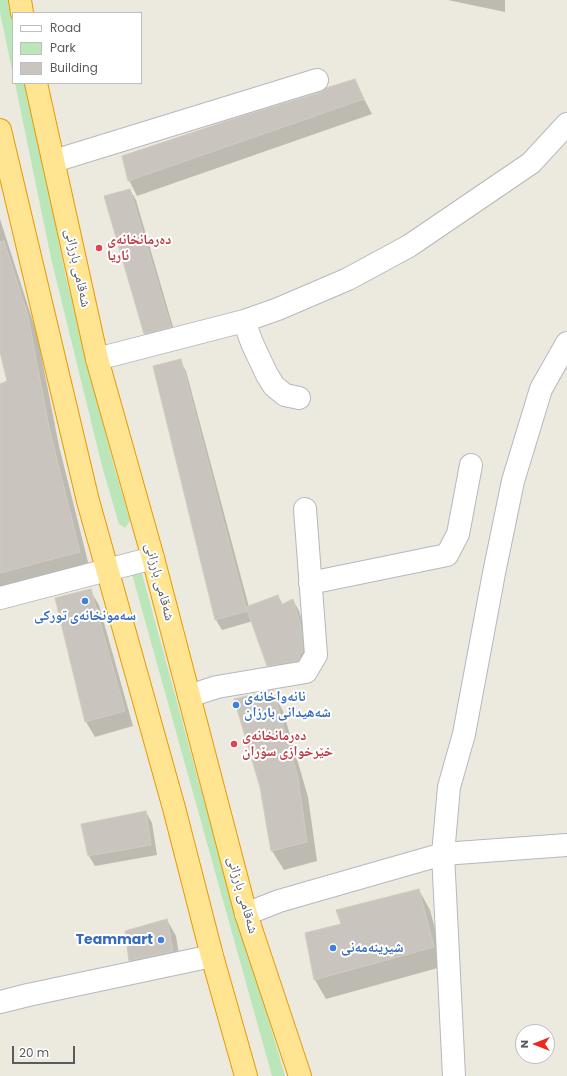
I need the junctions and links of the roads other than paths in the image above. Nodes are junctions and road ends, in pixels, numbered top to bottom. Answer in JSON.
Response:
{"nodes":[{"id":1,"x":20,"y":0,"type":"edge"},
{"id":2,"x":22,"y":12,"type":"edge"},
{"id":3,"x":317,"y":80,"type":"dead end"},
{"id":4,"x":36,"y":84,"type":"edge"},
{"id":5,"x":567,"y":124,"type":"edge"},
{"id":6,"x":0,"y":130,"type":"edge"},
{"id":7,"x":54,"y":161,"type":"junction"},
{"id":8,"x":244,"y":321,"type":"junction"},
{"id":9,"x":567,"y":343,"type":"edge"},
{"id":10,"x":97,"y":359,"type":"junction"},
{"id":11,"x":299,"y":398,"type":"dead end"},
{"id":12,"x":471,"y":465,"type":"dead end"},
{"id":13,"x":304,"y":509,"type":"dead end"},
{"id":14,"x":153,"y":558,"type":"junction"},
{"id":15,"x":106,"y":570,"type":"junction"},
{"id":16,"x":310,"y":583,"type":"junction"},
{"id":17,"x":0,"y":598,"type":"edge"},
{"id":18,"x":189,"y":696,"type":"junction"},
{"id":19,"x":567,"y":845,"type":"edge"},
{"id":20,"x":443,"y":854,"type":"junction"},
{"id":21,"x":246,"y":914,"type":"junction"},
{"id":22,"x":212,"y":956,"type":"junction"},
{"id":23,"x":0,"y":1002,"type":"edge"},
{"id":24,"x":246,"y":1076,"type":"edge"},
{"id":25,"x":300,"y":1076,"type":"edge"},
{"id":26,"x":454,"y":1076,"type":"edge"}],
"edges":[{"from":1,"to":2,"type":"highway"},
{"from":3,"to":7,"type":"street"},
{"from":4,"to":7,"type":"highway","name":"شەقامی بارزانی"},
{"from":5,"to":8,"type":"street"},
{"from":6,"to":15,"type":"highway"},
{"from":7,"to":10,"type":"highway","name":"شەقامی بارزانی"},
{"from":8,"to":10,"type":"street"},
{"from":8,"to":11,"type":"street"},
{"from":9,"to":20,"type":"street"},
{"from":10,"to":14,"type":"highway","name":"شەقامی بارزانی"},
{"from":12,"to":16,"type":"street"},
{"from":13,"to":16,"type":"street"},
{"from":14,"to":15,"type":"street"},
{"from":14,"to":18,"type":"highway","name":"شەقامی بارزانی"},
{"from":15,"to":17,"type":"street"},
{"from":15,"to":22,"type":"highway"},
{"from":16,"to":18,"type":"street"},
{"from":18,"to":21,"type":"highway","name":"شەقامی بارزانی"},
{"from":19,"to":20,"type":"street"},
{"from":20,"to":21,"type":"street"},
{"from":20,"to":26,"type":"street"},
{"from":21,"to":25,"type":"highway","name":"شەقامی بارزانی"},
{"from":22,"to":23,"type":"street"},
{"from":22,"to":24,"type":"highway"}]}
